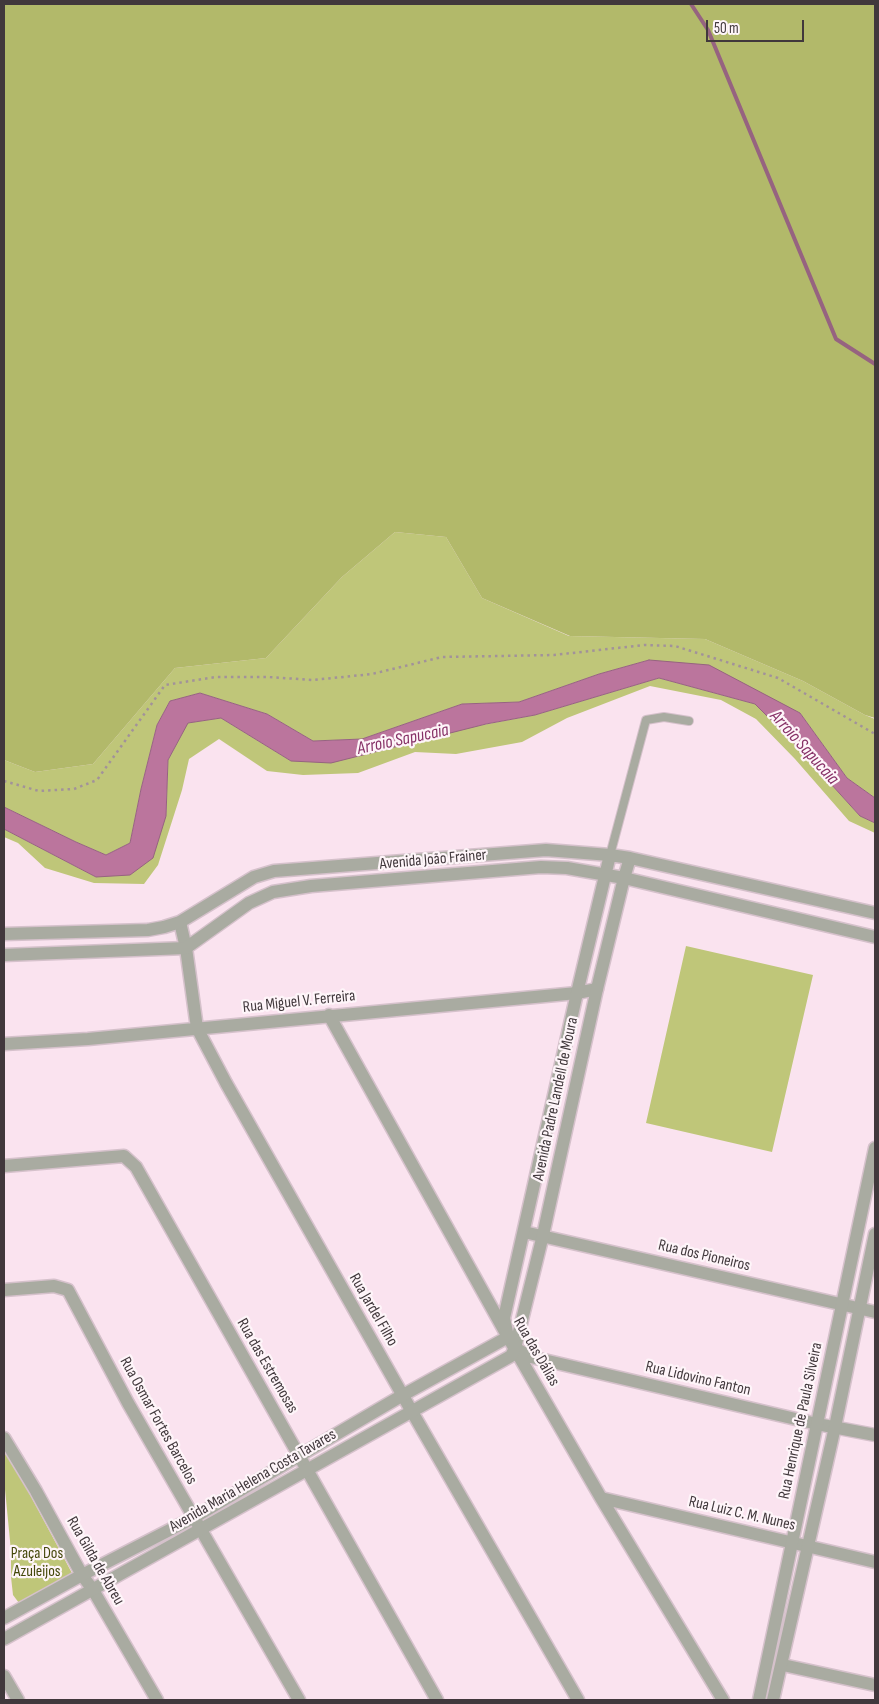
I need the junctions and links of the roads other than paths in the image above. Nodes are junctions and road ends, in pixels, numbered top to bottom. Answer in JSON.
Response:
{"nodes":[{"id":1,"x":689,"y":721,"type":"dead end"},
{"id":2,"x":610,"y":855,"type":"junction"},
{"id":3,"x":630,"y":858,"type":"junction"},
{"id":4,"x":605,"y":876,"type":"junction"},
{"id":5,"x":624,"y":878,"type":"junction"},
{"id":6,"x":875,"y":913,"type":"edge"},
{"id":7,"x":180,"y":922,"type":"junction"},
{"id":8,"x":4,"y":934,"type":"edge"},
{"id":9,"x":875,"y":937,"type":"edge"},
{"id":10,"x":186,"y":948,"type":"junction"},
{"id":11,"x":4,"y":955,"type":"edge"},
{"id":12,"x":597,"y":989,"type":"junction"},
{"id":13,"x":576,"y":993,"type":"junction"},
{"id":14,"x":329,"y":1015,"type":"junction"},
{"id":15,"x":197,"y":1028,"type":"junction"},
{"id":16,"x":4,"y":1044,"type":"edge"},
{"id":17,"x":875,"y":1148,"type":"edge"},
{"id":18,"x":4,"y":1166,"type":"edge"},
{"id":19,"x":871,"y":1186,"type":"edge"},
{"id":20,"x":858,"y":1229,"type":"junction"},
{"id":21,"x":524,"y":1232,"type":"junction"},
{"id":22,"x":875,"y":1233,"type":"edge"},
{"id":23,"x":543,"y":1235,"type":"junction"},
{"id":24,"x":4,"y":1290,"type":"edge"},
{"id":25,"x":842,"y":1305,"type":"junction"},
{"id":26,"x":859,"y":1308,"type":"junction"},
{"id":27,"x":875,"y":1312,"type":"edge"},
{"id":28,"x":511,"y":1342,"type":"junction"},
{"id":29,"x":403,"y":1395,"type":"junction"},
{"id":30,"x":411,"y":1410,"type":"junction"},
{"id":31,"x":817,"y":1424,"type":"junction"},
{"id":32,"x":835,"y":1427,"type":"junction"},
{"id":33,"x":875,"y":1435,"type":"edge"},
{"id":34,"x":4,"y":1438,"type":"edge"},
{"id":35,"x":299,"y":1455,"type":"junction"},
{"id":36,"x":305,"y":1469,"type":"junction"},
{"id":37,"x":601,"y":1498,"type":"junction"},
{"id":38,"x":193,"y":1518,"type":"junction"},
{"id":39,"x":201,"y":1530,"type":"junction"},
{"id":40,"x":792,"y":1542,"type":"junction"},
{"id":41,"x":808,"y":1548,"type":"junction"},
{"id":42,"x":875,"y":1562,"type":"edge"},
{"id":43,"x":82,"y":1575,"type":"junction"},
{"id":44,"x":92,"y":1590,"type":"junction"},
{"id":45,"x":4,"y":1618,"type":"edge"},
{"id":46,"x":4,"y":1639,"type":"edge"},
{"id":47,"x":783,"y":1665,"type":"junction"},
{"id":48,"x":4,"y":1676,"type":"edge"},
{"id":49,"x":875,"y":1685,"type":"edge"},
{"id":50,"x":18,"y":1700,"type":"edge"},
{"id":51,"x":157,"y":1700,"type":"edge"},
{"id":52,"x":298,"y":1700,"type":"edge"},
{"id":53,"x":437,"y":1700,"type":"edge"},
{"id":54,"x":578,"y":1700,"type":"edge"},
{"id":55,"x":723,"y":1700,"type":"edge"},
{"id":56,"x":759,"y":1700,"type":"edge"},
{"id":57,"x":773,"y":1700,"type":"edge"}],
"edges":[{"from":1,"to":2,"type":"lane"},
{"from":2,"to":3,"type":"street","name":"Avenida João Frainer"},
{"from":2,"to":4,"type":"street","name":"Avenida Padre Landell de Moura"},
{"from":2,"to":7,"type":"street","name":"Avenida João Frainer"},
{"from":3,"to":5,"type":"street","name":"Avenida Padre Landell de Moura"},
{"from":3,"to":6,"type":"street","name":"Avenida João Frainer"},
{"from":4,"to":5,"type":"street","name":"Avenida João Frainer"},
{"from":4,"to":10,"type":"street","name":"Avenida João Frainer"},
{"from":4,"to":13,"type":"street","name":"Avenida Padre Landell de Moura"},
{"from":5,"to":9,"type":"street","name":"Avenida João Frainer"},
{"from":5,"to":12,"type":"street","name":"Avenida Padre Landell de Moura"},
{"from":7,"to":8,"type":"street","name":"Avenida João Frainer"},
{"from":7,"to":10,"type":"street","name":"Rua Jardel Filho"},
{"from":10,"to":11,"type":"street"},
{"from":10,"to":15,"type":"street","name":"Rua Jardel Filho"},
{"from":12,"to":13,"type":"street","name":"Rua Miguel V. Ferreira"},
{"from":12,"to":23,"type":"street","name":"Avenida Padre Landell de Moura"},
{"from":13,"to":14,"type":"street","name":"Rua Miguel V. Ferreira"},
{"from":13,"to":21,"type":"street","name":"Avenida Padre Landell de Moura"},
{"from":14,"to":15,"type":"street","name":"Rua Miguel V. Ferreira"},
{"from":14,"to":28,"type":"street","name":"Rua das Dálias"},
{"from":15,"to":16,"type":"street","name":"Rua Miguel V. Ferreira"},
{"from":15,"to":29,"type":"street","name":"Rua Jardel Filho"},
{"from":17,"to":19,"type":"street","name":"Rua Henrique de Paula Silveira"},
{"from":18,"to":35,"type":"street","name":"Rua das Estremosas"},
{"from":19,"to":20,"type":"street","name":"Rua Henrique de Paula Silveira"},
{"from":20,"to":22,"type":"street"},
{"from":20,"to":25,"type":"street","name":"Rua Henrique de Paula Silveira"},
{"from":21,"to":23,"type":"street","name":"Rua dos Pioneiros"},
{"from":21,"to":28,"type":"street","name":"Avenida Padre Landell de Moura"},
{"from":22,"to":26,"type":"street","name":"Rua Henrique de Paula Silveira"},
{"from":23,"to":25,"type":"street","name":"Rua dos Pioneiros"},
{"from":23,"to":28,"type":"street","name":"Avenida Padre Landell de Moura"},
{"from":24,"to":38,"type":"street","name":"Rua Osmar Fortes Barcelos"},
{"from":25,"to":26,"type":"street","name":"Rua dos Pioneiros"},
{"from":25,"to":31,"type":"street","name":"Rua Henrique de Paula Silveira"},
{"from":26,"to":27,"type":"street","name":"Rua dos Pioneiros"},
{"from":26,"to":32,"type":"street","name":"Rua Henrique de Paula Silveira"},
{"from":28,"to":29,"type":"street","name":"Avenida Maria Helena Costa Tavares"},
{"from":28,"to":30,"type":"street","name":"Avenida Maria Helena Costa Tavares"},
{"from":28,"to":31,"type":"street","name":"Rua Lidovino Fanton"},
{"from":28,"to":37,"type":"street","name":"Rua das Dálias"},
{"from":29,"to":30,"type":"street","name":"Rua Jardel Filho"},
{"from":29,"to":35,"type":"street","name":"Avenida Maria Helena Costa Tavares"},
{"from":30,"to":36,"type":"street","name":"Avenida Maria Helena Costa Tavares"},
{"from":30,"to":54,"type":"street","name":"Rua Jardel Filho"},
{"from":31,"to":32,"type":"street","name":"Rua Lidovino Fanton"},
{"from":31,"to":40,"type":"street","name":"Rua Henrique de Paula Silveira"},
{"from":32,"to":33,"type":"street","name":"Rua Lidovino Fanton"},
{"from":32,"to":41,"type":"street","name":"Rua Henrique de Paula Silveira"},
{"from":34,"to":43,"type":"street","name":"Rua Gilda de Abreu"},
{"from":35,"to":36,"type":"street","name":"Rua das Estremosas"},
{"from":35,"to":38,"type":"street","name":"Avenida Maria Helena Costa Tavares"},
{"from":36,"to":39,"type":"street","name":"Avenida Maria Helena Costa Tavares"},
{"from":36,"to":53,"type":"street","name":"Rua das Estremosas"},
{"from":37,"to":40,"type":"street","name":"Rua Luiz C. M. Nunes"},
{"from":37,"to":55,"type":"street","name":"Rua das Dálias"},
{"from":38,"to":39,"type":"street","name":"Rua Osmar Fortes Barcelos"},
{"from":38,"to":43,"type":"street","name":"Avenida Maria Helena Costa Tavares"},
{"from":39,"to":44,"type":"street","name":"Avenida Maria Helena Costa Tavares"},
{"from":39,"to":52,"type":"street","name":"Rua Osmar Fortes Barcelos"},
{"from":40,"to":41,"type":"street","name":"Rua Luiz C. M. Nunes"},
{"from":40,"to":56,"type":"street","name":"Rua Henrique de Paula Silveira"},
{"from":41,"to":42,"type":"street","name":"Rua Luiz C. M. Nunes"},
{"from":41,"to":47,"type":"street","name":"Rua Henrique de Paula Silveira"},
{"from":43,"to":44,"type":"street","name":"Rua Gilda de Abreu"},
{"from":43,"to":45,"type":"street","name":"Avenida Maria Helena Costa Tavares"},
{"from":44,"to":46,"type":"street","name":"Avenida Maria Helena Costa Tavares"},
{"from":44,"to":51,"type":"street","name":"Rua Gilda de Abreu"},
{"from":47,"to":49,"type":"street"},
{"from":47,"to":57,"type":"street","name":"Rua Henrique de Paula Silveira"},
{"from":48,"to":50,"type":"street"}]}
